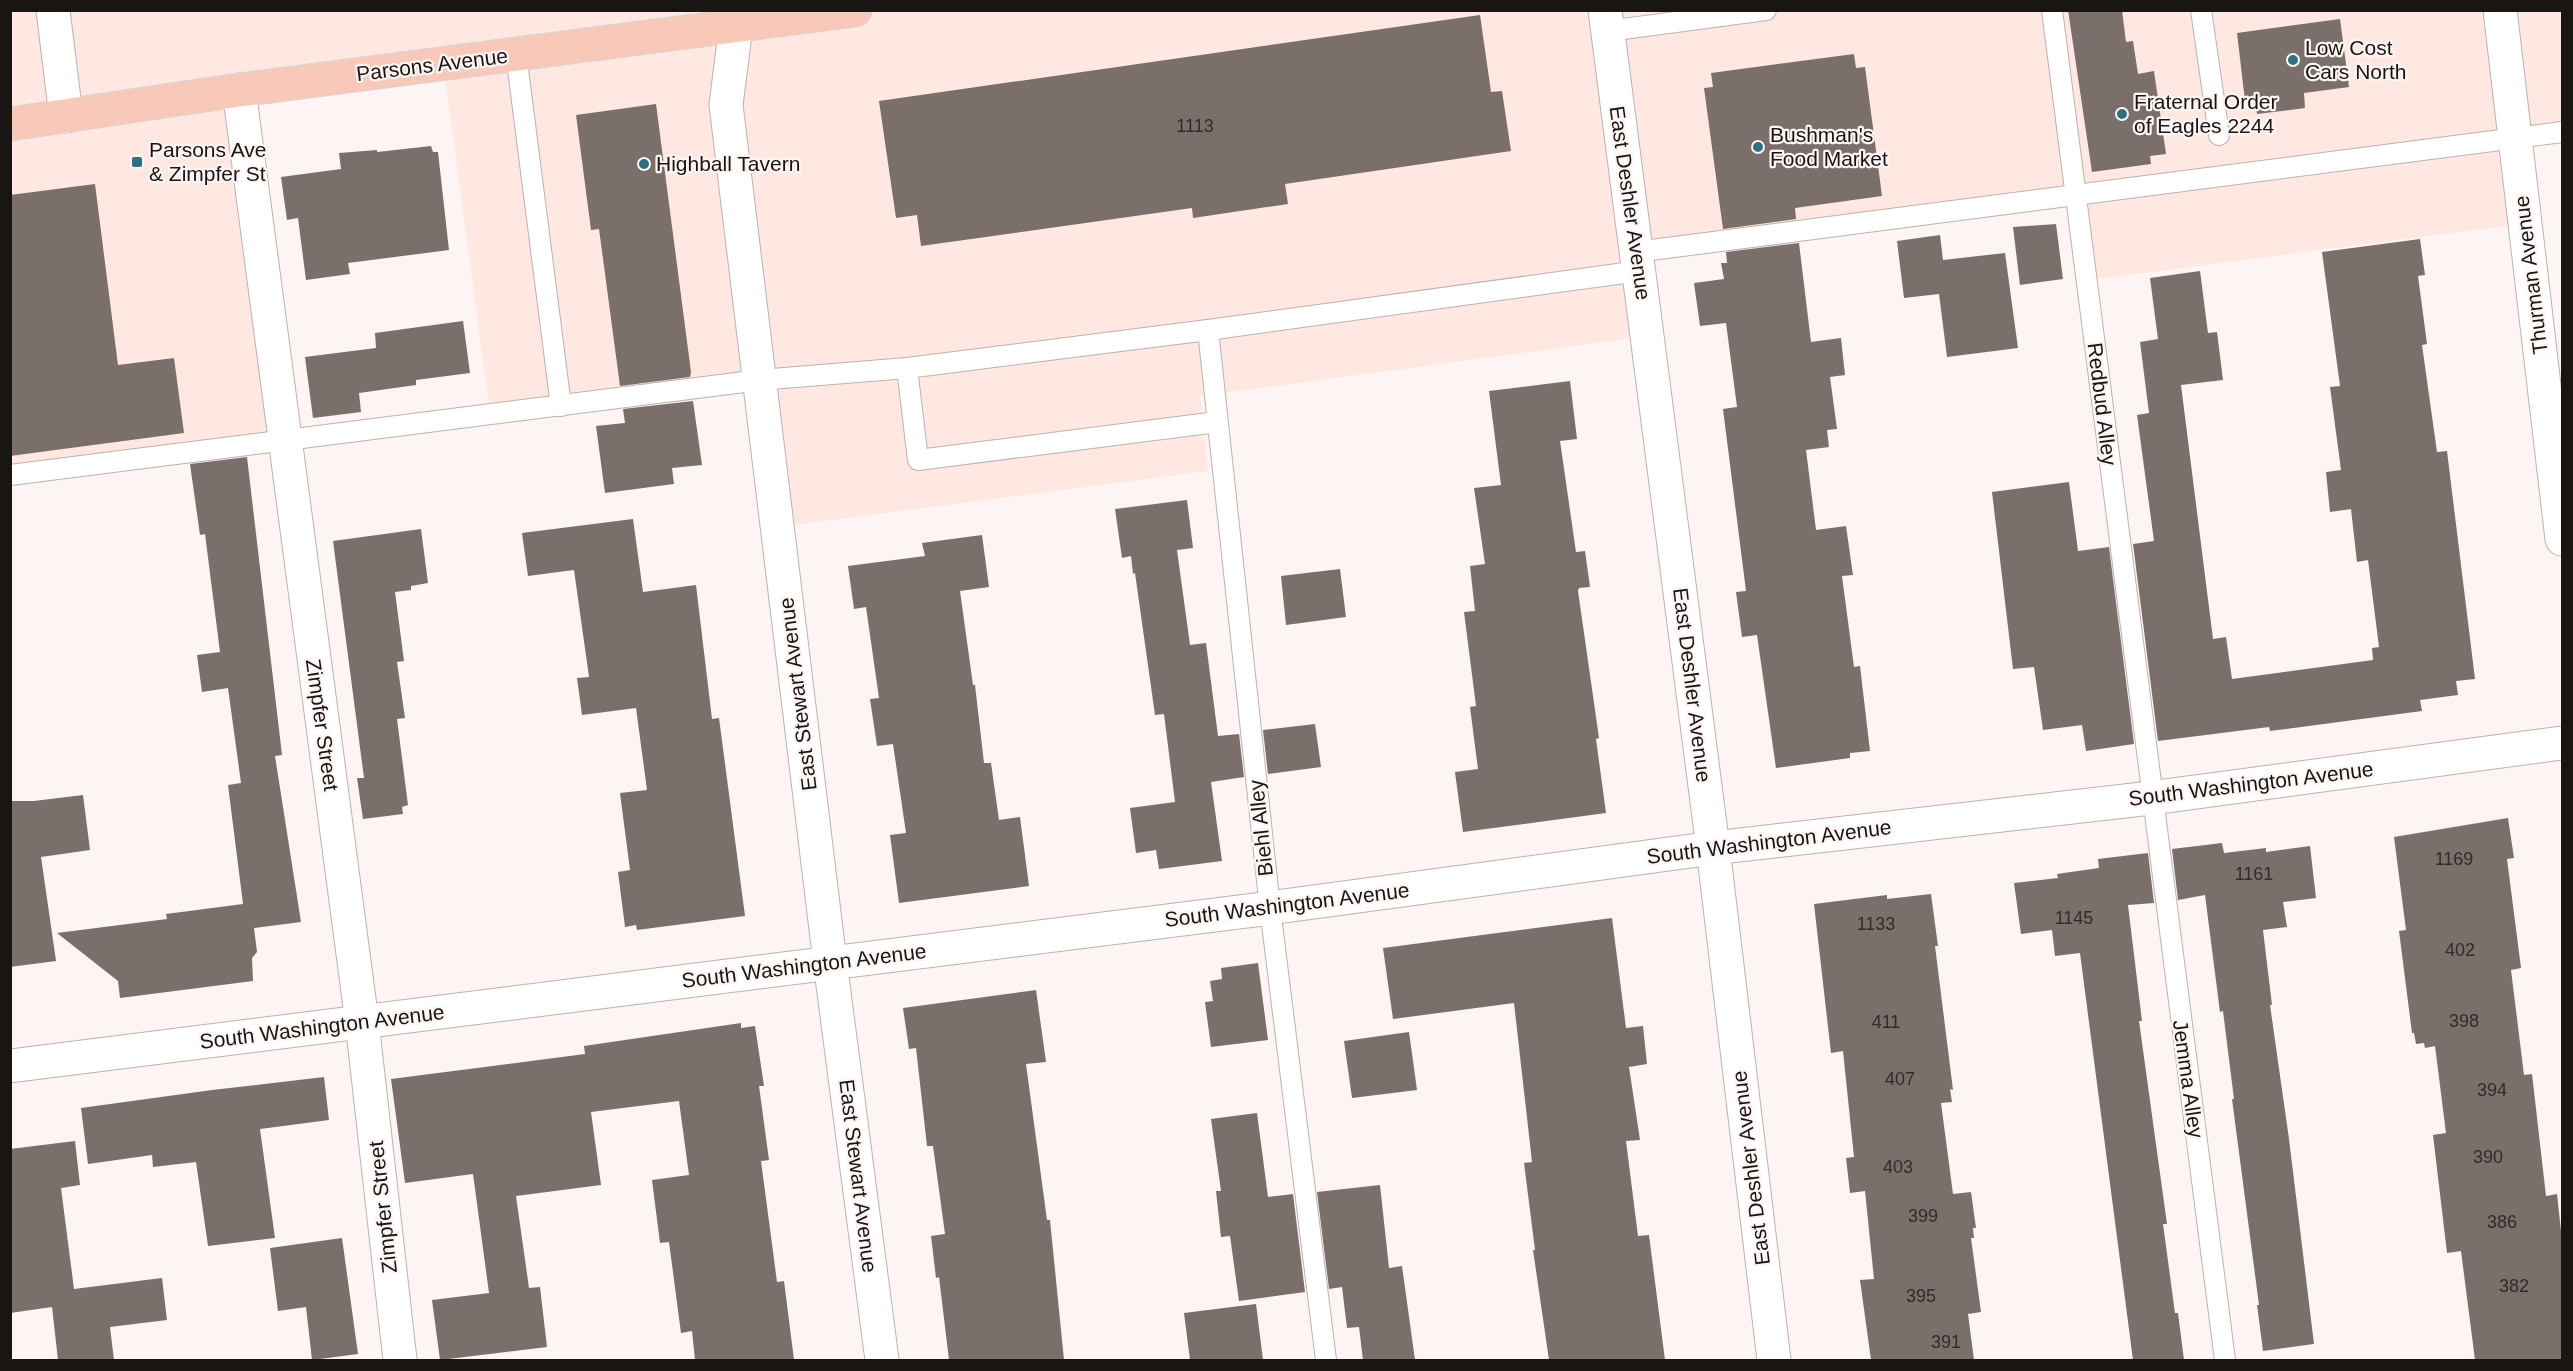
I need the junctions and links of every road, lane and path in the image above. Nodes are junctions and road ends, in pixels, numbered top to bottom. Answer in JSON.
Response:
{"nodes":[{"id":1,"x":53,"y":10,"type":"edge"},
{"id":2,"x":855,"y":10,"type":"edge"},
{"id":3,"x":1766,"y":10,"type":"edge"},
{"id":4,"x":2052,"y":10,"type":"edge"},
{"id":5,"x":2201,"y":10,"type":"edge"},
{"id":6,"x":2500,"y":10,"type":"edge"},
{"id":7,"x":736,"y":19,"type":"edge"},
{"id":8,"x":1607,"y":21,"type":"edge"},
{"id":9,"x":516,"y":54,"type":"junction"},
{"id":10,"x":239,"y":90,"type":"junction"},
{"id":11,"x":66,"y":116,"type":"junction"},
{"id":12,"x":10,"y":124,"type":"edge"},
{"id":13,"x":2562,"y":132,"type":"edge"},
{"id":14,"x":2219,"y":135,"type":"dead end"},
{"id":15,"x":2515,"y":139,"type":"junction"},
{"id":16,"x":2076,"y":195,"type":"junction"},
{"id":17,"x":1638,"y":261,"type":"junction"},
{"id":18,"x":1208,"y":330,"type":"junction"},
{"id":19,"x":907,"y":368,"type":"junction"},
{"id":20,"x":760,"y":380,"type":"junction"},
{"id":21,"x":561,"y":406,"type":"junction"},
{"id":22,"x":1217,"y":422,"type":"junction"},
{"id":23,"x":284,"y":442,"type":"junction"},
{"id":24,"x":10,"y":475,"type":"edge"},
{"id":25,"x":2562,"y":539,"type":"edge"},
{"id":26,"x":2562,"y":743,"type":"edge"},
{"id":27,"x":2151,"y":798,"type":"junction"},
{"id":28,"x":1713,"y":848,"type":"junction"},
{"id":29,"x":1270,"y":908,"type":"junction"},
{"id":30,"x":830,"y":962,"type":"junction"},
{"id":31,"x":362,"y":1022,"type":"junction"},
{"id":32,"x":10,"y":1066,"type":"edge"},
{"id":33,"x":400,"y":1360,"type":"edge"},
{"id":34,"x":882,"y":1360,"type":"edge"},
{"id":35,"x":1326,"y":1360,"type":"edge"},
{"id":36,"x":1774,"y":1360,"type":"edge"},
{"id":37,"x":2225,"y":1360,"type":"edge"}],
"edges":[{"from":1,"to":11,"type":"street"},
{"from":2,"to":7,"type":"main road","name":"Parsons Avenue"},
{"from":3,"to":8,"type":"lane"},
{"from":4,"to":16,"type":"lane","name":"Redbud Alley"},
{"from":5,"to":14,"type":"lane"},
{"from":6,"to":15,"type":"street","name":"Thurman Avenue"},
{"from":7,"to":9,"type":"main road","name":"Parsons Avenue"},
{"from":7,"to":20,"type":"street","name":"East Stewart Avenue"},
{"from":8,"to":17,"type":"street","name":"East Deshler Avenue"},
{"from":9,"to":10,"type":"main road","name":"Parsons Avenue"},
{"from":9,"to":21,"type":"lane"},
{"from":10,"to":11,"type":"main road","name":"Parsons Avenue"},
{"from":10,"to":23,"type":"street","name":"Zimpfer Street"},
{"from":11,"to":12,"type":"main road","name":"Parsons Avenue"},
{"from":13,"to":15,"type":"lane"},
{"from":15,"to":16,"type":"lane"},
{"from":15,"to":25,"type":"street","name":"Thurman Avenue"},
{"from":16,"to":17,"type":"lane"},
{"from":16,"to":27,"type":"lane","name":"Redbud Alley"},
{"from":17,"to":18,"type":"lane"},
{"from":17,"to":28,"type":"street","name":"East Deshler Avenue"},
{"from":18,"to":19,"type":"lane"},
{"from":18,"to":22,"type":"lane","name":"Biehl Alley"},
{"from":19,"to":20,"type":"lane"},
{"from":19,"to":22,"type":"lane"},
{"from":20,"to":21,"type":"lane"},
{"from":20,"to":30,"type":"street","name":"East Stewart Avenue"},
{"from":21,"to":23,"type":"lane"},
{"from":22,"to":29,"type":"lane","name":"Biehl Alley"},
{"from":23,"to":24,"type":"lane"},
{"from":23,"to":31,"type":"street","name":"Zimpfer Street"},
{"from":26,"to":27,"type":"street","name":"South Washington Avenue"},
{"from":27,"to":28,"type":"street","name":"South Washington Avenue"},
{"from":27,"to":37,"type":"lane","name":"Jemma Alley"},
{"from":28,"to":29,"type":"street","name":"South Washington Avenue"},
{"from":28,"to":36,"type":"street","name":"East Deshler Avenue"},
{"from":29,"to":30,"type":"street","name":"South Washington Avenue"},
{"from":29,"to":35,"type":"lane","name":"Biehl Alley"},
{"from":30,"to":31,"type":"street","name":"South Washington Avenue"},
{"from":30,"to":34,"type":"street","name":"East Stewart Avenue"},
{"from":31,"to":32,"type":"street","name":"South Washington Avenue"},
{"from":31,"to":33,"type":"street","name":"Zimpfer Street"}]}
